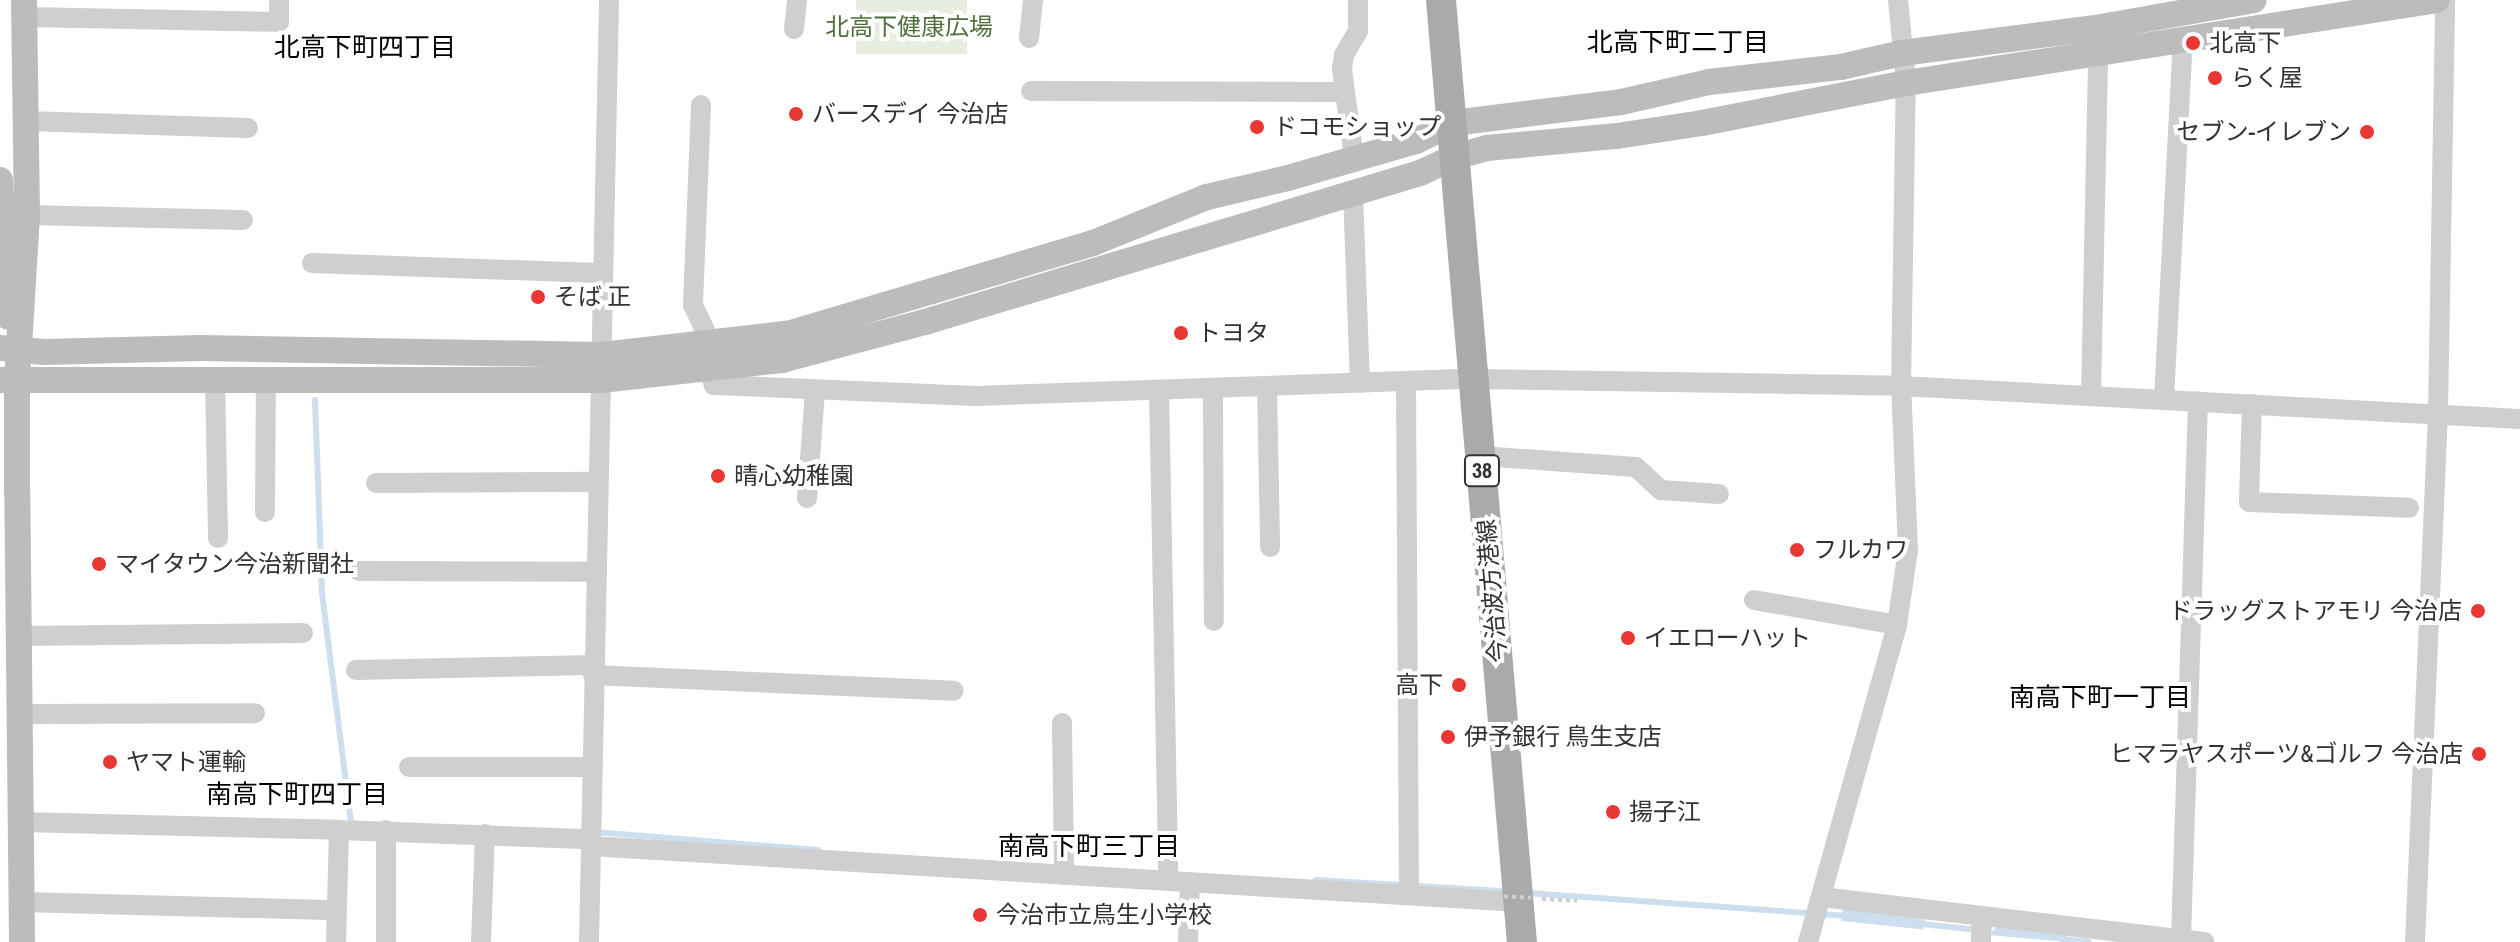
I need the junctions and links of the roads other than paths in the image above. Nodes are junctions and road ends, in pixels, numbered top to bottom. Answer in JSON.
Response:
{"nodes":[{"id":1,"x":279,"y":0,"type":"edge"},
{"id":2,"x":609,"y":0,"type":"edge"},
{"id":3,"x":797,"y":0,"type":"edge"},
{"id":4,"x":1033,"y":0,"type":"edge"},
{"id":5,"x":1358,"y":0,"type":"edge"},
{"id":6,"x":1441,"y":0,"type":"edge"},
{"id":7,"x":1898,"y":0,"type":"edge"},
{"id":8,"x":2254,"y":0,"type":"edge"},
{"id":9,"x":2437,"y":0,"type":"edge"},
{"id":10,"x":2445,"y":0,"type":"edge"},
{"id":11,"x":25,"y":9,"type":"edge"},
{"id":12,"x":794,"y":29,"type":"dead end"},
{"id":13,"x":1029,"y":38,"type":"dead end"},
{"id":14,"x":2183,"y":40,"type":"junction"},
{"id":15,"x":1902,"y":53,"type":"junction"},
{"id":16,"x":2098,"y":55,"type":"junction"},
{"id":17,"x":1906,"y":83,"type":"junction"},
{"id":18,"x":1031,"y":91,"type":"dead end"},
{"id":19,"x":1345,"y":92,"type":"junction"},
{"id":20,"x":701,"y":105,"type":"dead end"},
{"id":21,"x":26,"y":121,"type":"junction"},
{"id":22,"x":1453,"y":123,"type":"junction"},
{"id":23,"x":248,"y":128,"type":"dead end"},
{"id":24,"x":1455,"y":157,"type":"junction"},
{"id":25,"x":1354,"y":158,"type":"junction"},
{"id":26,"x":0,"y":180,"type":"edge"},
{"id":27,"x":1353,"y":193,"type":"junction"},
{"id":28,"x":27,"y":215,"type":"junction"},
{"id":29,"x":243,"y":220,"type":"dead end"},
{"id":30,"x":312,"y":263,"type":"dead end"},
{"id":31,"x":603,"y":273,"type":"junction"},
{"id":32,"x":11,"y":347,"type":"edge"},
{"id":33,"x":710,"y":356,"type":"junction"},
{"id":34,"x":602,"y":368,"type":"junction"},
{"id":35,"x":215,"y":379,"type":"junction"},
{"id":36,"x":1475,"y":379,"type":"junction"},
{"id":37,"x":9,"y":380,"type":"edge"},
{"id":38,"x":1406,"y":381,"type":"junction"},
{"id":39,"x":266,"y":382,"type":"junction"},
{"id":40,"x":1360,"y":383,"type":"junction"},
{"id":41,"x":1267,"y":386,"type":"junction"},
{"id":42,"x":1901,"y":386,"type":"junction"},
{"id":43,"x":1213,"y":388,"type":"junction"},
{"id":44,"x":1159,"y":390,"type":"junction"},
{"id":45,"x":815,"y":391,"type":"junction"},
{"id":46,"x":2091,"y":396,"type":"junction"},
{"id":47,"x":2164,"y":399,"type":"junction"},
{"id":48,"x":2198,"y":401,"type":"junction"},
{"id":49,"x":2252,"y":404,"type":"junction"},
{"id":50,"x":2438,"y":413,"type":"junction"},
{"id":51,"x":2520,"y":419,"type":"edge"},
{"id":52,"x":1481,"y":456,"type":"junction"},
{"id":53,"x":596,"y":482,"type":"junction"},
{"id":54,"x":376,"y":483,"type":"dead end"},
{"id":55,"x":8,"y":491,"type":"edge"},
{"id":56,"x":1719,"y":494,"type":"dead end"},
{"id":57,"x":807,"y":498,"type":"dead end"},
{"id":58,"x":2409,"y":508,"type":"dead end"},
{"id":59,"x":265,"y":512,"type":"dead end"},
{"id":60,"x":218,"y":538,"type":"dead end"},
{"id":61,"x":1270,"y":547,"type":"dead end"},
{"id":62,"x":359,"y":571,"type":"dead end"},
{"id":63,"x":595,"y":572,"type":"junction"},
{"id":64,"x":9,"y":577,"type":"edge"},
{"id":65,"x":1754,"y":600,"type":"dead end"},
{"id":66,"x":1214,"y":621,"type":"dead end"},
{"id":67,"x":1897,"y":625,"type":"junction"},
{"id":68,"x":303,"y":633,"type":"dead end"},
{"id":69,"x":18,"y":636,"type":"junction"},
{"id":70,"x":356,"y":670,"type":"dead end"},
{"id":71,"x":593,"y":670,"type":"junction"},
{"id":72,"x":954,"y":691,"type":"dead end"},
{"id":73,"x":13,"y":707,"type":"edge"},
{"id":74,"x":255,"y":713,"type":"dead end"},
{"id":75,"x":1062,"y":723,"type":"dead end"},
{"id":76,"x":409,"y":767,"type":"dead end"},
{"id":77,"x":591,"y":767,"type":"junction"},
{"id":78,"x":21,"y":822,"type":"junction"},
{"id":79,"x":339,"y":830,"type":"junction"},
{"id":80,"x":386,"y":830,"type":"junction"},
{"id":81,"x":485,"y":834,"type":"junction"},
{"id":82,"x":590,"y":843,"type":"junction"},
{"id":83,"x":1064,"y":875,"type":"junction"},
{"id":84,"x":1168,"y":881,"type":"junction"},
{"id":85,"x":1190,"y":882,"type":"junction"},
{"id":86,"x":1409,"y":895,"type":"junction"},
{"id":87,"x":1821,"y":897,"type":"junction"},
{"id":88,"x":1508,"y":899,"type":"junction"},
{"id":89,"x":22,"y":902,"type":"junction"},
{"id":90,"x":337,"y":910,"type":"junction"},
{"id":91,"x":1982,"y":916,"type":"junction"},
{"id":92,"x":2181,"y":939,"type":"junction"},
{"id":93,"x":22,"y":942,"type":"edge"},
{"id":94,"x":336,"y":942,"type":"edge"},
{"id":95,"x":386,"y":942,"type":"edge"},
{"id":96,"x":481,"y":942,"type":"edge"},
{"id":97,"x":589,"y":942,"type":"edge"},
{"id":98,"x":1188,"y":942,"type":"edge"},
{"id":99,"x":1522,"y":942,"type":"edge"},
{"id":100,"x":1808,"y":942,"type":"edge"},
{"id":101,"x":1981,"y":942,"type":"edge"},
{"id":102,"x":2204,"y":942,"type":"edge"},
{"id":103,"x":2415,"y":942,"type":"edge"}],
"edges":[{"from":1,"to":11,"type":"street"},
{"from":2,"to":31,"type":"street"},
{"from":3,"to":12,"type":"street"},
{"from":4,"to":13,"type":"street"},
{"from":5,"to":19,"type":"street"},
{"from":6,"to":22,"type":"main road","name":"今治波方港線","number":"38"},
{"from":7,"to":15,"type":"street"},
{"from":8,"to":15,"type":"street"},
{"from":9,"to":14,"type":"street"},
{"from":10,"to":50,"type":"street"},
{"from":11,"to":21,"type":"street"},
{"from":14,"to":16,"type":"street"},
{"from":14,"to":47,"type":"street"},
{"from":15,"to":17,"type":"street"},
{"from":15,"to":22,"type":"street"},
{"from":16,"to":17,"type":"street"},
{"from":16,"to":46,"type":"street"},
{"from":17,"to":24,"type":"street"},
{"from":17,"to":42,"type":"street"},
{"from":18,"to":19,"type":"street"},
{"from":19,"to":25,"type":"street"},
{"from":20,"to":33,"type":"street"},
{"from":21,"to":23,"type":"street"},
{"from":21,"to":28,"type":"street"},
{"from":22,"to":24,"type":"main road","name":"今治波方港線","number":"38"},
{"from":22,"to":25,"type":"street"},
{"from":24,"to":27,"type":"street"},
{"from":24,"to":36,"type":"main road","name":"今治波方港線","number":"38"},
{"from":25,"to":33,"type":"street"},
{"from":26,"to":32,"type":"street"},
{"from":27,"to":33,"type":"street"},
{"from":27,"to":40,"type":"street"},
{"from":28,"to":29,"type":"street"},
{"from":28,"to":32,"type":"street"},
{"from":30,"to":31,"type":"street"},
{"from":31,"to":34,"type":"street"},
{"from":32,"to":34,"type":"street"},
{"from":32,"to":37,"type":"street"},
{"from":33,"to":34,"type":"street"},
{"from":33,"to":45,"type":"street"},
{"from":34,"to":39,"type":"street"},
{"from":34,"to":53,"type":"street"},
{"from":35,"to":37,"type":"street"},
{"from":35,"to":39,"type":"street"},
{"from":35,"to":60,"type":"street"},
{"from":36,"to":38,"type":"street"},
{"from":36,"to":42,"type":"street"},
{"from":36,"to":52,"type":"main road","name":"今治波方港線","number":"38"},
{"from":37,"to":55,"type":"street"},
{"from":38,"to":40,"type":"street"},
{"from":38,"to":86,"type":"street"},
{"from":39,"to":59,"type":"street"},
{"from":40,"to":41,"type":"street"},
{"from":41,"to":43,"type":"street"},
{"from":41,"to":61,"type":"street"},
{"from":42,"to":46,"type":"street"},
{"from":42,"to":67,"type":"street"},
{"from":43,"to":44,"type":"street"},
{"from":43,"to":66,"type":"street"},
{"from":44,"to":45,"type":"street"},
{"from":44,"to":84,"type":"street"},
{"from":45,"to":57,"type":"street"},
{"from":46,"to":47,"type":"street"},
{"from":47,"to":48,"type":"street"},
{"from":48,"to":49,"type":"street"},
{"from":48,"to":92,"type":"street"},
{"from":49,"to":50,"type":"street"},
{"from":49,"to":58,"type":"street"},
{"from":50,"to":51,"type":"street"},
{"from":50,"to":103,"type":"street"},
{"from":52,"to":56,"type":"street"},
{"from":52,"to":88,"type":"main road","name":"今治波方港線","number":"38"},
{"from":53,"to":54,"type":"street"},
{"from":53,"to":63,"type":"street"},
{"from":55,"to":64,"type":"street"},
{"from":62,"to":63,"type":"street"},
{"from":63,"to":71,"type":"street"},
{"from":64,"to":69,"type":"street"},
{"from":65,"to":67,"type":"street"},
{"from":67,"to":87,"type":"street"},
{"from":68,"to":69,"type":"street"},
{"from":69,"to":73,"type":"street"},
{"from":70,"to":71,"type":"street"},
{"from":71,"to":72,"type":"street"},
{"from":71,"to":77,"type":"street"},
{"from":73,"to":74,"type":"street"},
{"from":73,"to":78,"type":"street"},
{"from":75,"to":83,"type":"street"},
{"from":76,"to":77,"type":"street"},
{"from":77,"to":82,"type":"street"},
{"from":78,"to":79,"type":"street"},
{"from":78,"to":89,"type":"street"},
{"from":79,"to":80,"type":"street"},
{"from":79,"to":90,"type":"street"},
{"from":80,"to":81,"type":"street"},
{"from":80,"to":95,"type":"street"},
{"from":81,"to":82,"type":"street"},
{"from":81,"to":96,"type":"street"},
{"from":82,"to":83,"type":"street"},
{"from":82,"to":97,"type":"street"},
{"from":83,"to":84,"type":"street"},
{"from":84,"to":85,"type":"street"},
{"from":85,"to":86,"type":"street"},
{"from":85,"to":98,"type":"street"},
{"from":86,"to":88,"type":"street"},
{"from":87,"to":91,"type":"street"},
{"from":87,"to":100,"type":"street"},
{"from":88,"to":99,"type":"main road","name":"今治波方港線","number":"38"},
{"from":89,"to":90,"type":"street"},
{"from":89,"to":93,"type":"street"},
{"from":90,"to":94,"type":"street"},
{"from":91,"to":92,"type":"street"},
{"from":91,"to":101,"type":"street"},
{"from":92,"to":102,"type":"street"}]}
